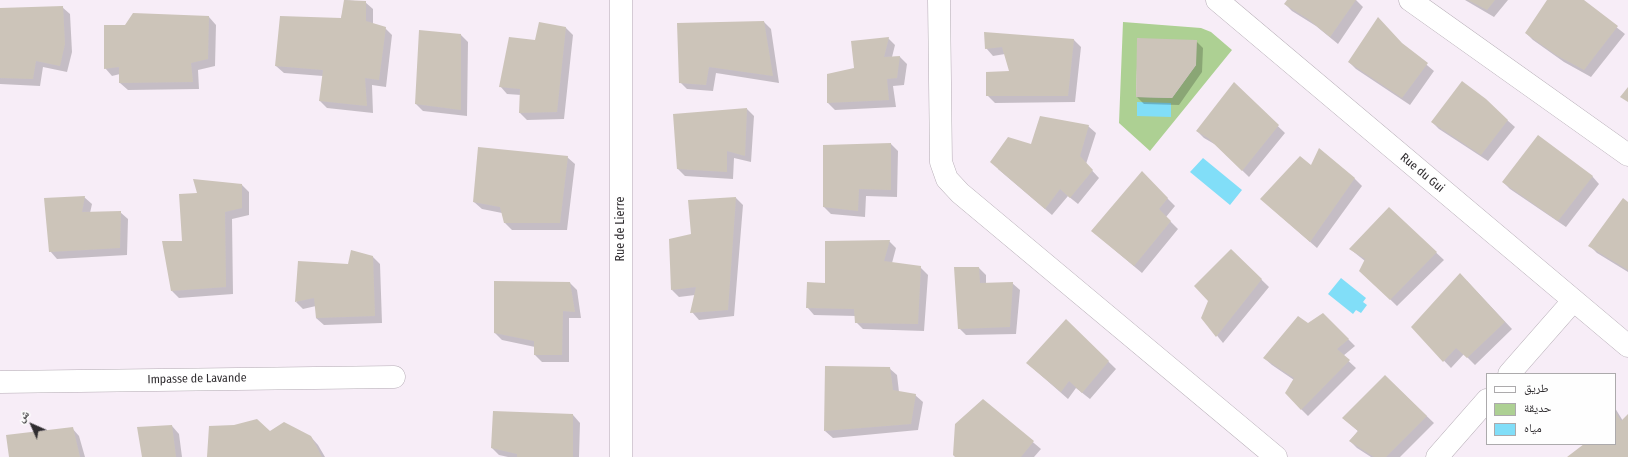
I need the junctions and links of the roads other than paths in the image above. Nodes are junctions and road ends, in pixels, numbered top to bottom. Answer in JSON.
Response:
{"nodes":[{"id":1,"x":621,"y":0,"type":"edge"},
{"id":2,"x":939,"y":0,"type":"edge"},
{"id":3,"x":1217,"y":0,"type":"edge"},
{"id":4,"x":1410,"y":0,"type":"edge"},
{"id":5,"x":1628,"y":155,"type":"edge"},
{"id":6,"x":1573,"y":301,"type":"junction"},
{"id":7,"x":1628,"y":346,"type":"edge"},
{"id":8,"x":1510,"y":373,"type":"edge"},
{"id":9,"x":394,"y":377,"type":"dead end"},
{"id":10,"x":0,"y":382,"type":"edge"},
{"id":11,"x":1486,"y":401,"type":"edge"},
{"id":12,"x":620,"y":457,"type":"edge"},
{"id":13,"x":1276,"y":457,"type":"edge"},
{"id":14,"x":1437,"y":457,"type":"edge"}],
"edges":[{"from":1,"to":12,"type":"street","name":"Rue de Lierre"},
{"from":2,"to":13,"type":"street"},
{"from":3,"to":6,"type":"street","name":"Rue du Gui"},
{"from":4,"to":5,"type":"street"},
{"from":6,"to":7,"type":"street","name":"Rue du Gui"},
{"from":6,"to":8,"type":"street"},
{"from":9,"to":10,"type":"street","name":"Impasse de Lavande"},
{"from":11,"to":14,"type":"street"}]}
